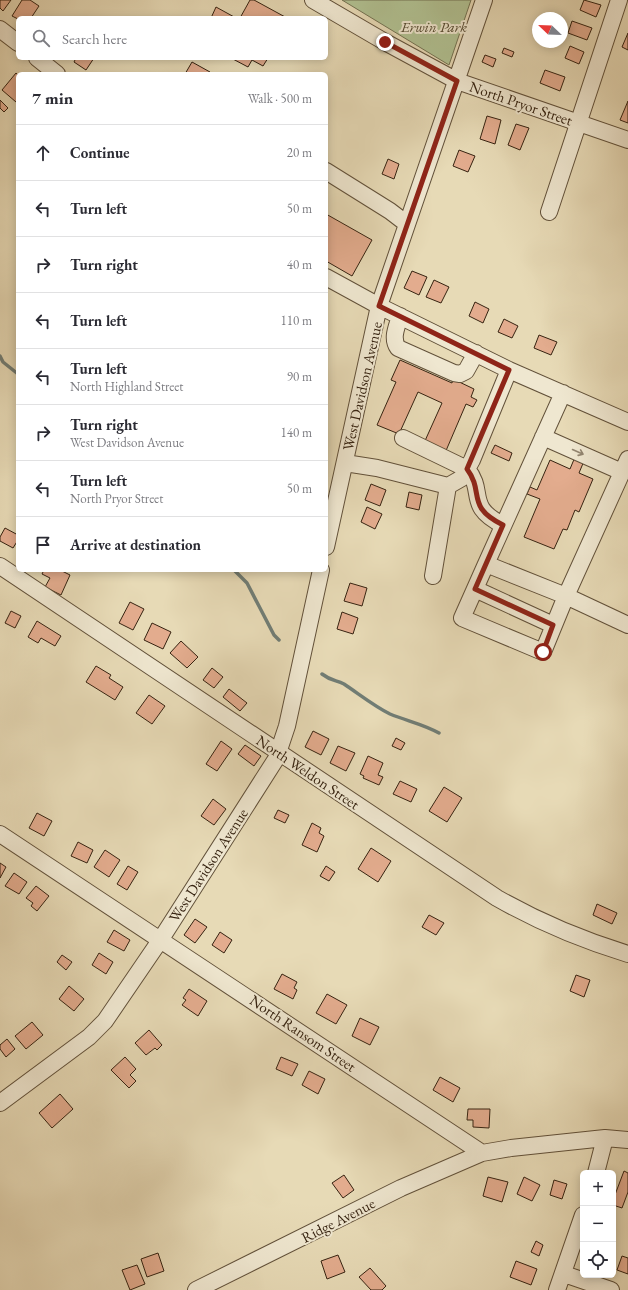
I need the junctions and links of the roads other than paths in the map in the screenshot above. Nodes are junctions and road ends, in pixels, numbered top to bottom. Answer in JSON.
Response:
{"nodes":[{"id":1,"x":313,"y":0,"type":"edge"},
{"id":2,"x":484,"y":0,"type":"edge"},
{"id":3,"x":619,"y":0,"type":"edge"},
{"id":4,"x":0,"y":29,"type":"edge"},
{"id":5,"x":16,"y":41,"type":"edge"},
{"id":6,"x":40,"y":60,"type":"edge"},
{"id":7,"x":54,"y":72,"type":"edge"},
{"id":8,"x":457,"y":81,"type":"junction"},
{"id":9,"x":579,"y":122,"type":"junction"},
{"id":10,"x":628,"y":140,"type":"edge"},
{"id":11,"x":328,"y":172,"type":"edge"},
{"id":12,"x":549,"y":212,"type":"dead end"},
{"id":13,"x":407,"y":224,"type":"junction"},
{"id":14,"x":328,"y":278,"type":"edge"},
{"id":15,"x":379,"y":306,"type":"junction"},
{"id":16,"x":400,"y":316,"type":"junction"},
{"id":17,"x":476,"y":353,"type":"junction"},
{"id":18,"x":509,"y":370,"type":"junction"},
{"id":19,"x":563,"y":393,"type":"junction"},
{"id":20,"x":628,"y":422,"type":"edge"},
{"id":21,"x":543,"y":437,"type":"junction"},
{"id":22,"x":403,"y":438,"type":"dead end"},
{"id":23,"x":344,"y":463,"type":"junction"},
{"id":24,"x":625,"y":465,"type":"edge"},
{"id":25,"x":467,"y":469,"type":"junction"},
{"id":26,"x":448,"y":486,"type":"junction"},
{"id":27,"x":503,"y":525,"type":"junction"},
{"id":28,"x":328,"y":538,"type":"edge"},
{"id":29,"x":486,"y":564,"type":"junction"},
{"id":30,"x":0,"y":566,"type":"edge"},
{"id":31,"x":321,"y":572,"type":"edge"},
{"id":32,"x":433,"y":576,"type":"dead end"},
{"id":33,"x":475,"y":589,"type":"junction"},
{"id":34,"x":566,"y":596,"type":"junction"},
{"id":35,"x":628,"y":624,"type":"edge"},
{"id":36,"x":553,"y":625,"type":"junction"},
{"id":37,"x":279,"y":753,"type":"junction"},
{"id":38,"x":0,"y":834,"type":"edge"},
{"id":39,"x":161,"y":939,"type":"junction"},
{"id":40,"x":628,"y":954,"type":"edge"},
{"id":41,"x":0,"y":1103,"type":"edge"},
{"id":42,"x":605,"y":1138,"type":"junction"},
{"id":43,"x":628,"y":1140,"type":"edge"},
{"id":44,"x":482,"y":1153,"type":"junction"},
{"id":45,"x":597,"y":1170,"type":"edge"},
{"id":46,"x":580,"y":1224,"type":"edge"},
{"id":47,"x":564,"y":1274,"type":"junction"},
{"id":48,"x":196,"y":1290,"type":"edge"},
{"id":49,"x":557,"y":1290,"type":"edge"},
{"id":50,"x":611,"y":1290,"type":"edge"}],
"edges":[{"from":1,"to":8,"type":"street","name":"North Pryor Street"},
{"from":2,"to":8,"type":"street","name":"West Davidson Avenue"},
{"from":3,"to":9,"type":"street"},
{"from":4,"to":5,"type":"street"},
{"from":6,"to":7,"type":"street"},
{"from":8,"to":9,"type":"street","name":"North Pryor Street"},
{"from":8,"to":13,"type":"street","name":"West Davidson Avenue"},
{"from":9,"to":10,"type":"street","name":"North Pryor Street"},
{"from":9,"to":12,"type":"street"},
{"from":11,"to":13,"type":"street"},
{"from":13,"to":15,"type":"street","name":"West Davidson Avenue"},
{"from":14,"to":15,"type":"street"},
{"from":15,"to":16,"type":"street"},
{"from":15,"to":23,"type":"street","name":"West Davidson Avenue"},
{"from":16,"to":17,"type":"street"},
{"from":16,"to":17,"type":"street"},
{"from":17,"to":18,"type":"street"},
{"from":18,"to":19,"type":"street"},
{"from":18,"to":25,"type":"street"},
{"from":19,"to":20,"type":"street"},
{"from":19,"to":21,"type":"street"},
{"from":21,"to":24,"type":"street","one_way":true},
{"from":21,"to":27,"type":"street"},
{"from":22,"to":25,"type":"street"},
{"from":23,"to":26,"type":"street"},
{"from":23,"to":28,"type":"street","name":"West Davidson Avenue"},
{"from":24,"to":34,"type":"street"},
{"from":25,"to":26,"type":"street"},
{"from":25,"to":27,"type":"street"},
{"from":26,"to":32,"type":"street"},
{"from":27,"to":29,"type":"street"},
{"from":29,"to":33,"type":"street"},
{"from":29,"to":34,"type":"street"},
{"from":30,"to":37,"type":"street","name":"North Weldon Street"},
{"from":31,"to":37,"type":"street","name":"West Davidson Avenue"},
{"from":33,"to":36,"type":"street"},
{"from":33,"to":36,"type":"street"},
{"from":34,"to":35,"type":"street"},
{"from":34,"to":36,"type":"street"},
{"from":37,"to":39,"type":"street","name":"West Davidson Avenue"},
{"from":37,"to":40,"type":"street","name":"North Weldon Street"},
{"from":38,"to":39,"type":"street","name":"North Ransom Street"},
{"from":39,"to":41,"type":"street","name":"West Davidson Avenue"},
{"from":39,"to":44,"type":"street","name":"North Ransom Street"},
{"from":42,"to":43,"type":"street"},
{"from":42,"to":44,"type":"street"},
{"from":42,"to":45,"type":"street"},
{"from":44,"to":48,"type":"street","name":"Ridge Avenue"},
{"from":46,"to":47,"type":"street"},
{"from":47,"to":49,"type":"street"},
{"from":47,"to":50,"type":"street"}]}
